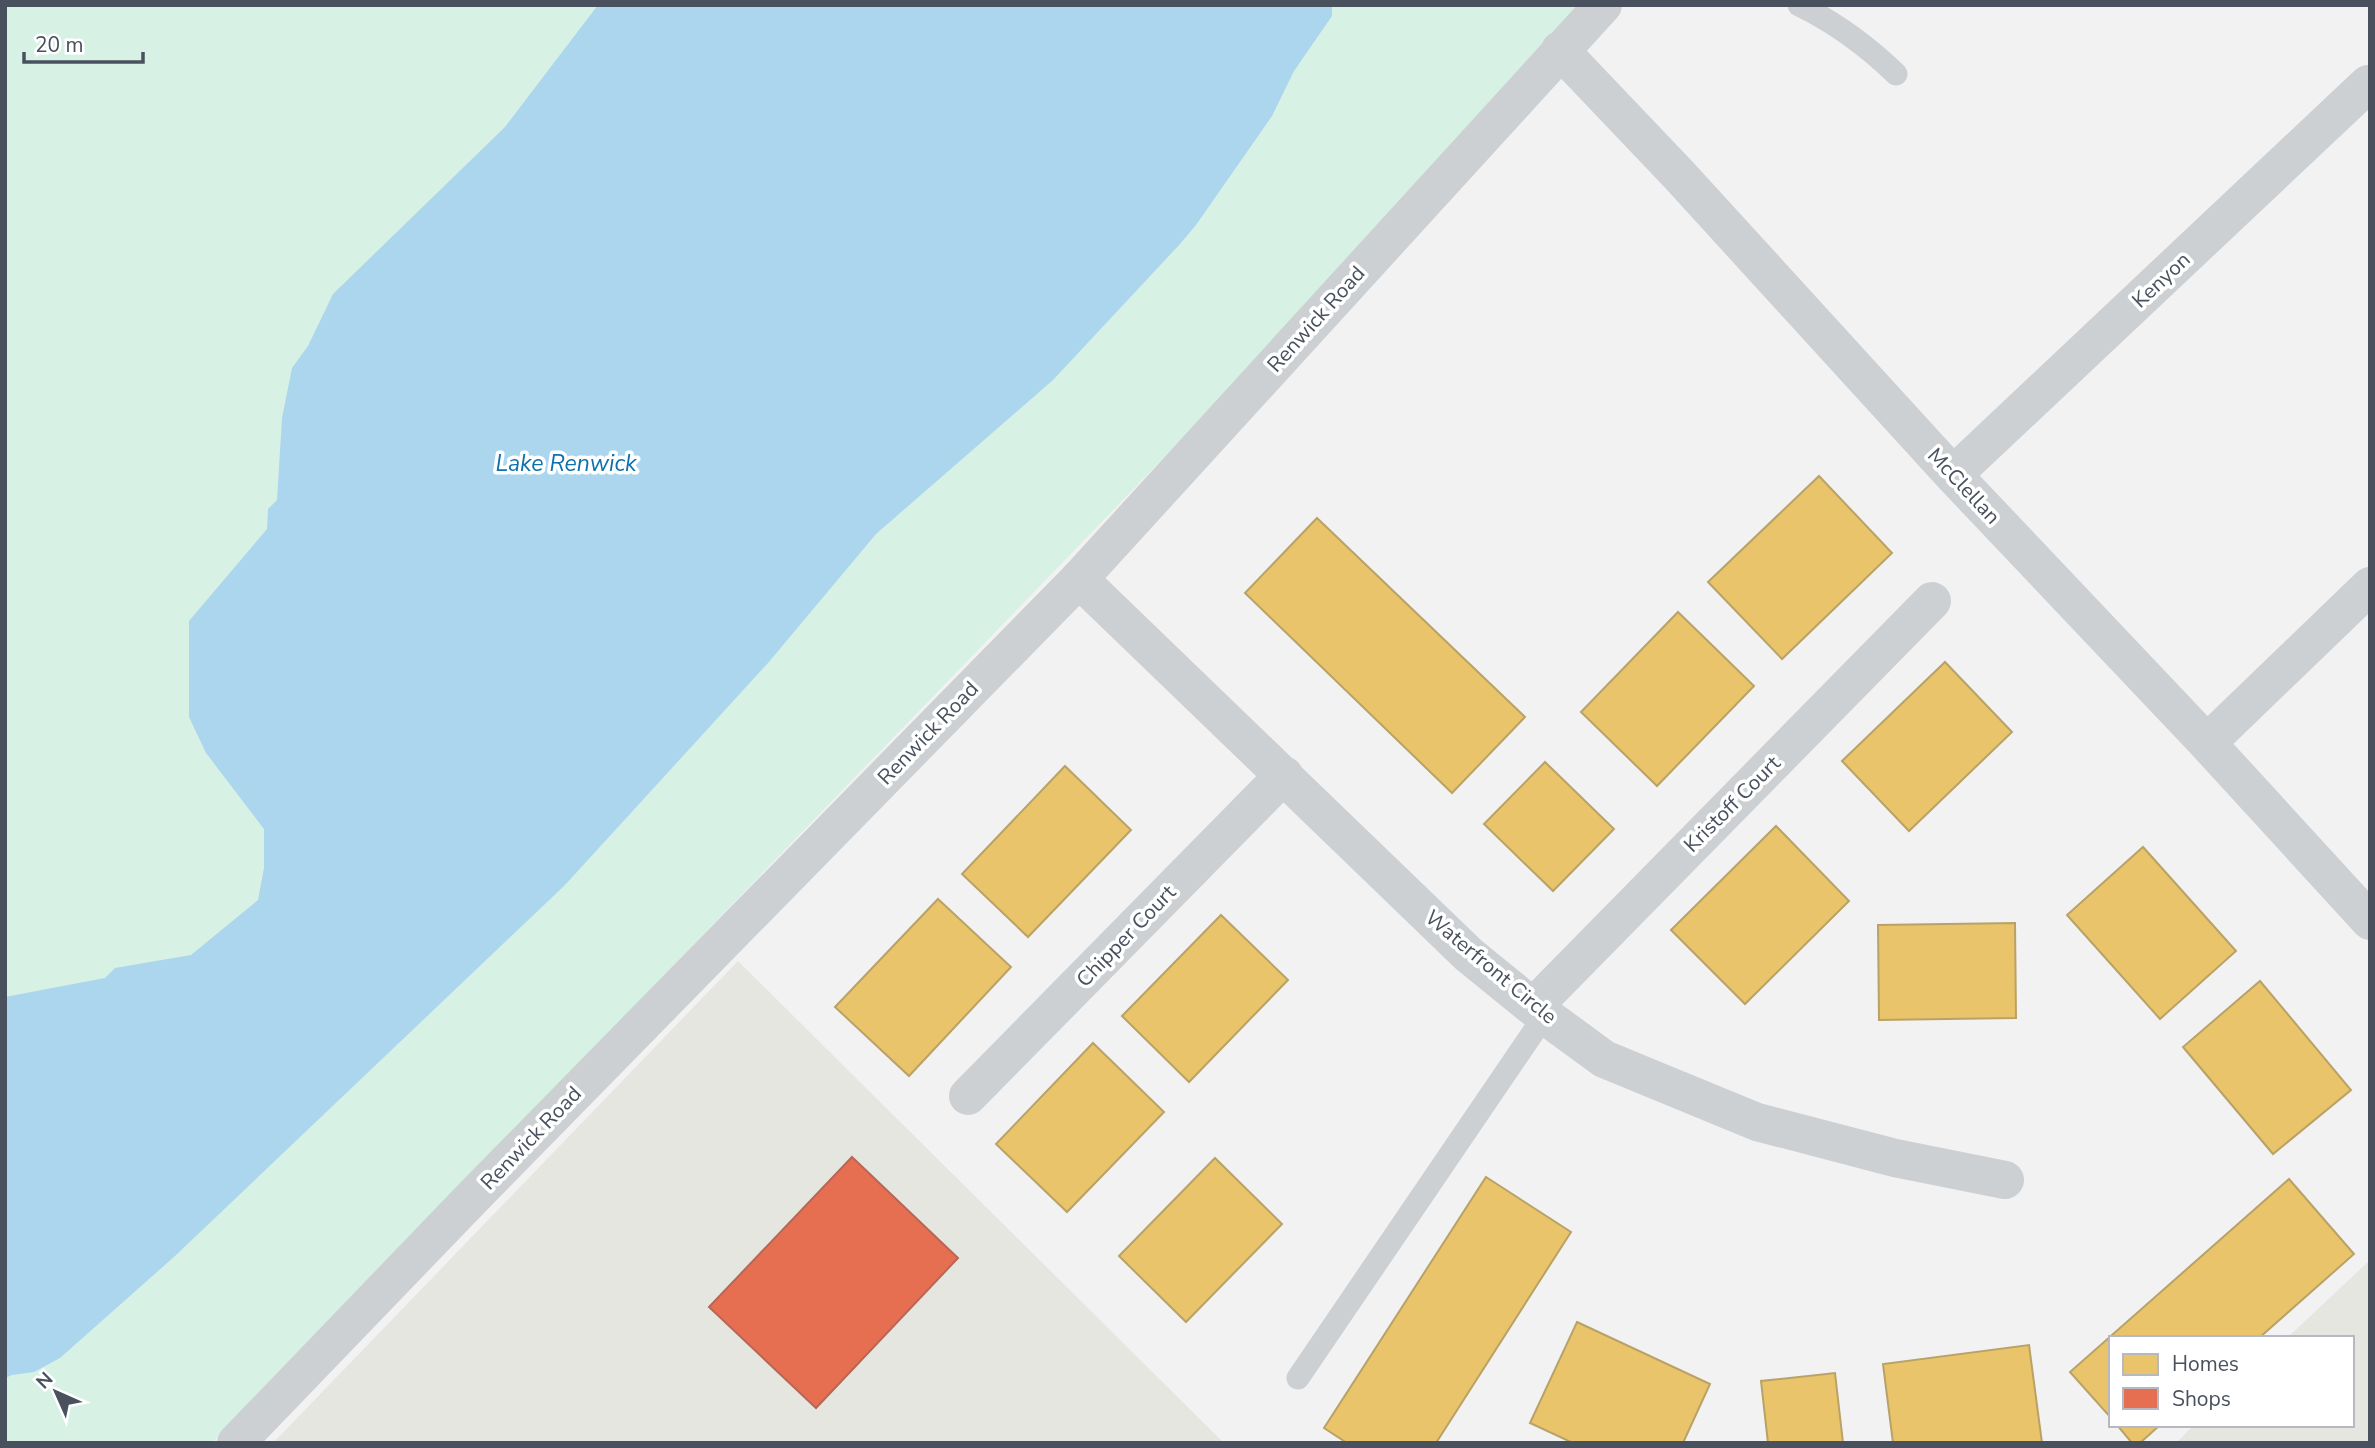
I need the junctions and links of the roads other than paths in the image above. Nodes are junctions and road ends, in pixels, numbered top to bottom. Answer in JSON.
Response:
{"nodes":[{"id":1,"x":1603,"y":5,"type":"edge"},
{"id":2,"x":1798,"y":5,"type":"edge"},
{"id":3,"x":1559,"y":50,"type":"junction"},
{"id":4,"x":1896,"y":74,"type":"dead end"},
{"id":5,"x":2368,"y":84,"type":"edge"},
{"id":6,"x":1953,"y":475,"type":"junction"},
{"id":7,"x":1079,"y":579,"type":"junction"},
{"id":8,"x":2370,"y":586,"type":"edge"},
{"id":9,"x":1931,"y":601,"type":"dead end"},
{"id":10,"x":2207,"y":743,"type":"junction"},
{"id":11,"x":1284,"y":775,"type":"junction"},
{"id":12,"x":2370,"y":921,"type":"edge"},
{"id":13,"x":1539,"y":1011,"type":"junction"},
{"id":14,"x":968,"y":1096,"type":"dead end"},
{"id":15,"x":2005,"y":1180,"type":"dead end"},
{"id":16,"x":1298,"y":1378,"type":"dead end"},
{"id":17,"x":236,"y":1443,"type":"edge"}],
"edges":[{"from":1,"to":3,"type":"street","name":"Renwick Road"},
{"from":2,"to":4,"type":"lane"},
{"from":3,"to":6,"type":"street","name":"McClellan"},
{"from":3,"to":7,"type":"street","name":"Renwick Road"},
{"from":5,"to":6,"type":"street","name":"Kenyon"},
{"from":6,"to":10,"type":"street","name":"McClellan"},
{"from":7,"to":11,"type":"street","name":"Waterfront Circle"},
{"from":7,"to":17,"type":"street","name":"Renwick Road"},
{"from":8,"to":10,"type":"street"},
{"from":9,"to":13,"type":"street","name":"Kristoff Court"},
{"from":10,"to":12,"type":"street","name":"McClellan"},
{"from":11,"to":13,"type":"street","name":"Waterfront Circle"},
{"from":11,"to":14,"type":"street","name":"Chipper Court"},
{"from":13,"to":15,"type":"street","name":"Waterfront Circle"},
{"from":13,"to":16,"type":"lane"}]}
